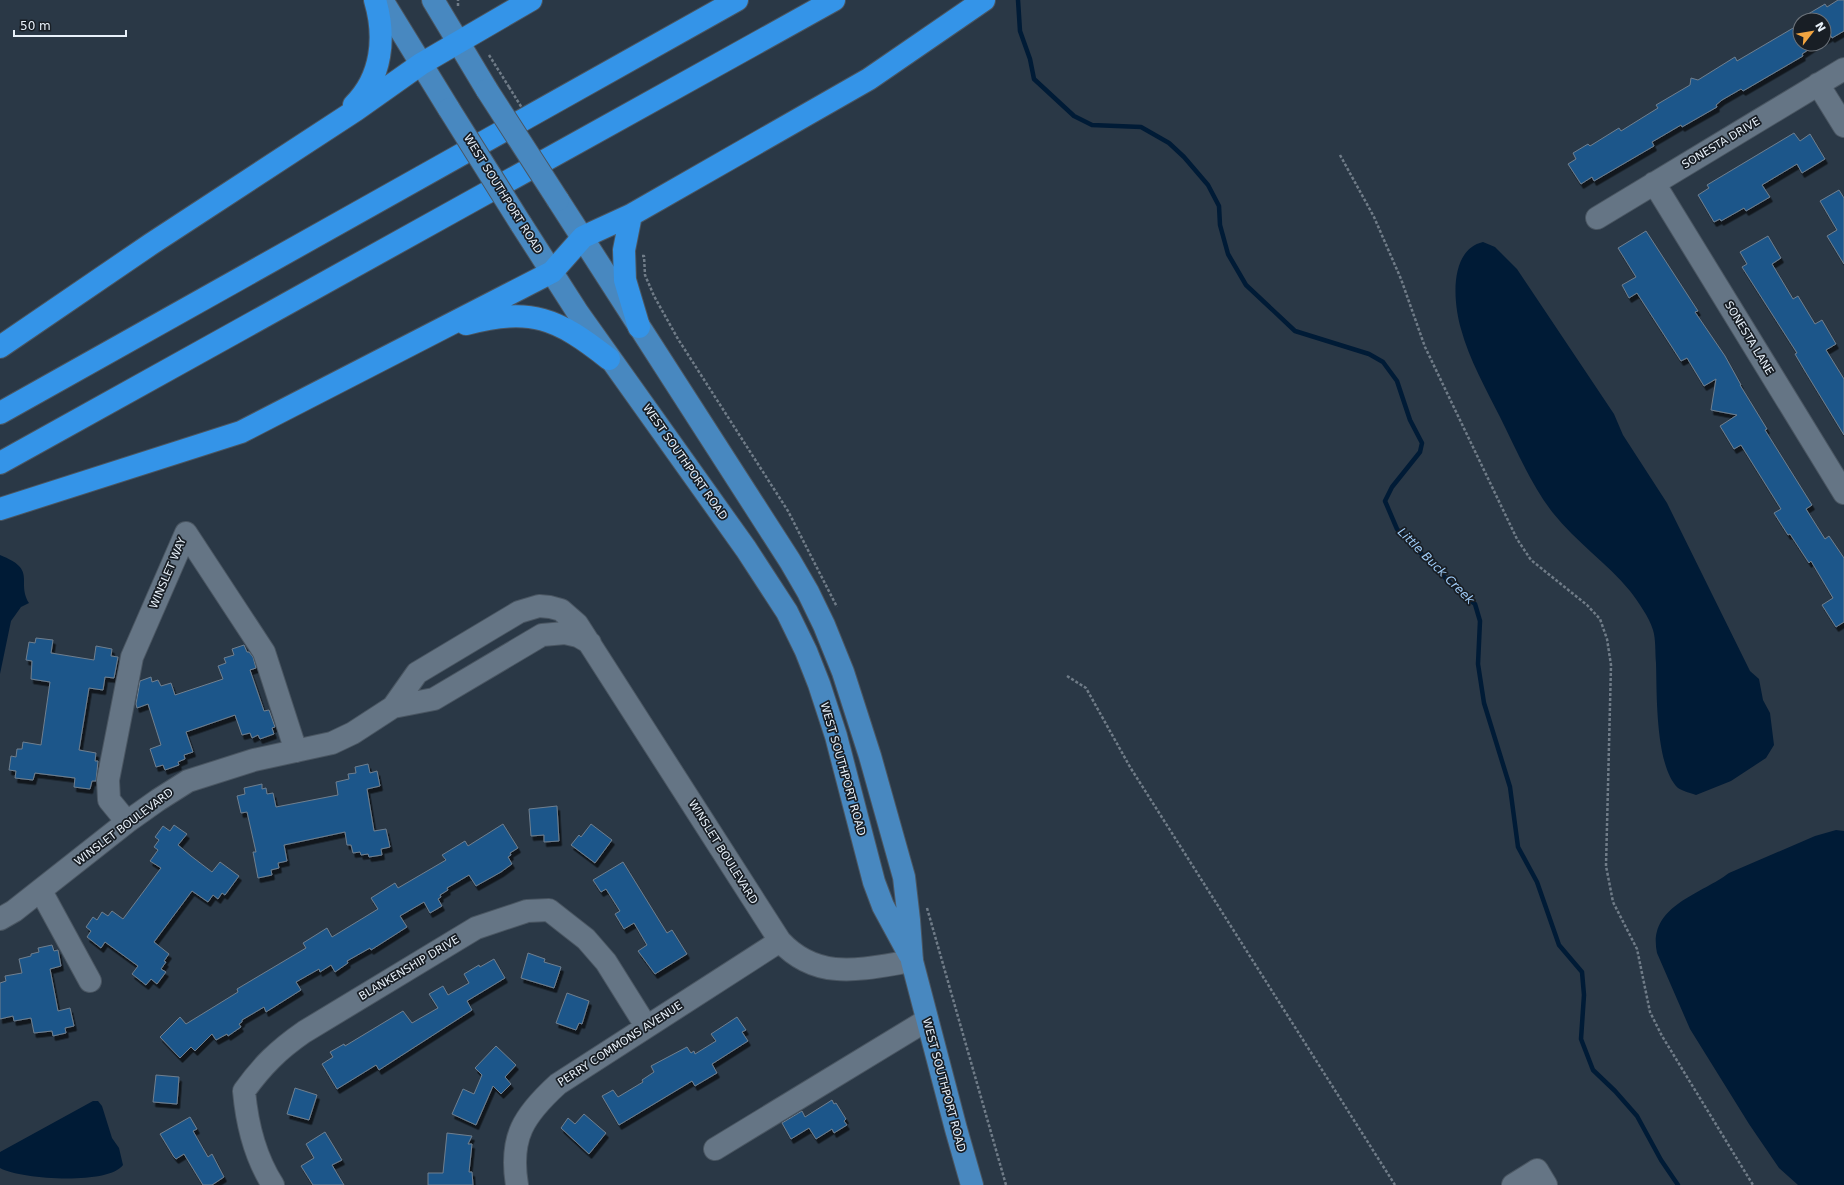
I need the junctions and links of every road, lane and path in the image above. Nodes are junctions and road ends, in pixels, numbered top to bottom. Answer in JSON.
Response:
{"nodes":[{"id":1,"x":375,"y":0,"type":"edge"},
{"id":2,"x":382,"y":0,"type":"edge"},
{"id":3,"x":433,"y":0,"type":"edge"},
{"id":4,"x":531,"y":0,"type":"edge"},
{"id":5,"x":737,"y":0,"type":"edge"},
{"id":6,"x":834,"y":0,"type":"edge"},
{"id":7,"x":984,"y":0,"type":"edge"},
{"id":8,"x":459,"y":41,"type":"junction"},
{"id":9,"x":485,"y":48,"type":"dead end"},
{"id":10,"x":421,"y":64,"type":"junction"},
{"id":11,"x":1844,"y":69,"type":"edge"},
{"id":12,"x":1818,"y":84,"type":"junction"},
{"id":13,"x":509,"y":87,"type":"dead end"},
{"id":14,"x":334,"y":124,"type":"junction"},
{"id":15,"x":1844,"y":126,"type":"edge"},
{"id":16,"x":1340,"y":155,"type":"dead end"},
{"id":17,"x":1654,"y":183,"type":"junction"},
{"id":18,"x":631,"y":215,"type":"junction"},
{"id":19,"x":1597,"y":218,"type":"dead end"},
{"id":20,"x":583,"y":237,"type":"junction"},
{"id":21,"x":552,"y":272,"type":"junction"},
{"id":22,"x":639,"y":327,"type":"junction"},
{"id":23,"x":430,"y":334,"type":"junction"},
{"id":24,"x":0,"y":347,"type":"edge"},
{"id":25,"x":609,"y":359,"type":"junction"},
{"id":26,"x":0,"y":413,"type":"edge"},
{"id":27,"x":0,"y":463,"type":"edge"},
{"id":28,"x":1844,"y":493,"type":"edge"},
{"id":29,"x":0,"y":508,"type":"edge"},
{"id":30,"x":590,"y":643,"type":"junction"},
{"id":31,"x":1067,"y":676,"type":"dead end"},
{"id":32,"x":393,"y":707,"type":"junction"},
{"id":33,"x":296,"y":751,"type":"junction"},
{"id":34,"x":127,"y":822,"type":"junction"},
{"id":35,"x":41,"y":891,"type":"junction"},
{"id":36,"x":0,"y":918,"type":"edge"},
{"id":37,"x":780,"y":941,"type":"junction"},
{"id":38,"x":912,"y":961,"type":"junction"},
{"id":39,"x":90,"y":982,"type":"dead end"},
{"id":40,"x":927,"y":1020,"type":"junction"},
{"id":41,"x":646,"y":1026,"type":"junction"},
{"id":42,"x":715,"y":1149,"type":"dead end"},
{"id":43,"x":273,"y":1185,"type":"edge"},
{"id":44,"x":517,"y":1185,"type":"edge"},
{"id":45,"x":972,"y":1185,"type":"edge"},
{"id":46,"x":1395,"y":1185,"type":"edge"},
{"id":47,"x":1513,"y":1185,"type":"edge"},
{"id":48,"x":1546,"y":1185,"type":"edge"},
{"id":49,"x":1753,"y":1185,"type":"edge"}],
"edges":[{"from":1,"to":14,"type":"highway"},
{"from":2,"to":10,"type":"main road","name":"WEST SOUTHPORT ROAD"},
{"from":3,"to":8,"type":"main road","name":"WEST SOUTHPORT ROAD"},
{"from":4,"to":8,"type":"highway"},
{"from":5,"to":26,"type":"highway"},
{"from":6,"to":27,"type":"highway"},
{"from":7,"to":18,"type":"highway"},
{"from":8,"to":10,"type":"highway"},
{"from":8,"to":20,"type":"main road","name":"WEST SOUTHPORT ROAD","bridge":true},
{"from":9,"to":13,"type":"path"},
{"from":10,"to":14,"type":"highway"},
{"from":10,"to":21,"type":"main road","name":"WEST SOUTHPORT ROAD","bridge":true},
{"from":11,"to":12,"type":"street","name":"SONESTA DRIVE"},
{"from":12,"to":15,"type":"street"},
{"from":12,"to":17,"type":"street","name":"SONESTA DRIVE"},
{"from":14,"to":24,"type":"highway"},
{"from":16,"to":49,"type":"path"},
{"from":17,"to":19,"type":"street","name":"SONESTA DRIVE"},
{"from":17,"to":28,"type":"street","name":"SONESTA LANE"},
{"from":18,"to":20,"type":"highway"},
{"from":18,"to":22,"type":"highway"},
{"from":20,"to":21,"type":"highway"},
{"from":20,"to":22,"type":"main road","name":"WEST SOUTHPORT ROAD"},
{"from":21,"to":23,"type":"highway"},
{"from":21,"to":25,"type":"main road","name":"WEST SOUTHPORT ROAD"},
{"from":22,"to":38,"type":"main road","name":"WEST SOUTHPORT ROAD"},
{"from":23,"to":25,"type":"highway"},
{"from":23,"to":29,"type":"highway"},
{"from":25,"to":38,"type":"main road","name":"WEST SOUTHPORT ROAD"},
{"from":30,"to":32,"type":"street","name":"WINSLET BOULEVARD"},
{"from":30,"to":32,"type":"street","name":"WINSLET BOULEVARD"},
{"from":30,"to":37,"type":"street","name":"WINSLET BOULEVARD"},
{"from":31,"to":46,"type":"path"},
{"from":32,"to":33,"type":"street","name":"WINSLET BOULEVARD"},
{"from":33,"to":34,"type":"street","name":"WINSLET BOULEVARD"},
{"from":33,"to":34,"type":"street","name":"WINSLET WAY"},
{"from":34,"to":35,"type":"street","name":"WINSLET BOULEVARD"},
{"from":35,"to":36,"type":"street","name":"WINSLET BOULEVARD"},
{"from":35,"to":39,"type":"street"},
{"from":37,"to":38,"type":"street","name":"WINSLET BOULEVARD"},
{"from":37,"to":41,"type":"street","name":"PERRY COMMONS AVENUE"},
{"from":38,"to":40,"type":"main road","name":"WEST SOUTHPORT ROAD"},
{"from":40,"to":42,"type":"street"},
{"from":40,"to":45,"type":"main road","name":"WEST SOUTHPORT ROAD"},
{"from":41,"to":43,"type":"street","name":"BLANKENSHIP DRIVE"},
{"from":41,"to":44,"type":"street","name":"PERRY COMMONS AVENUE"},
{"from":47,"to":48,"type":"street"}]}
